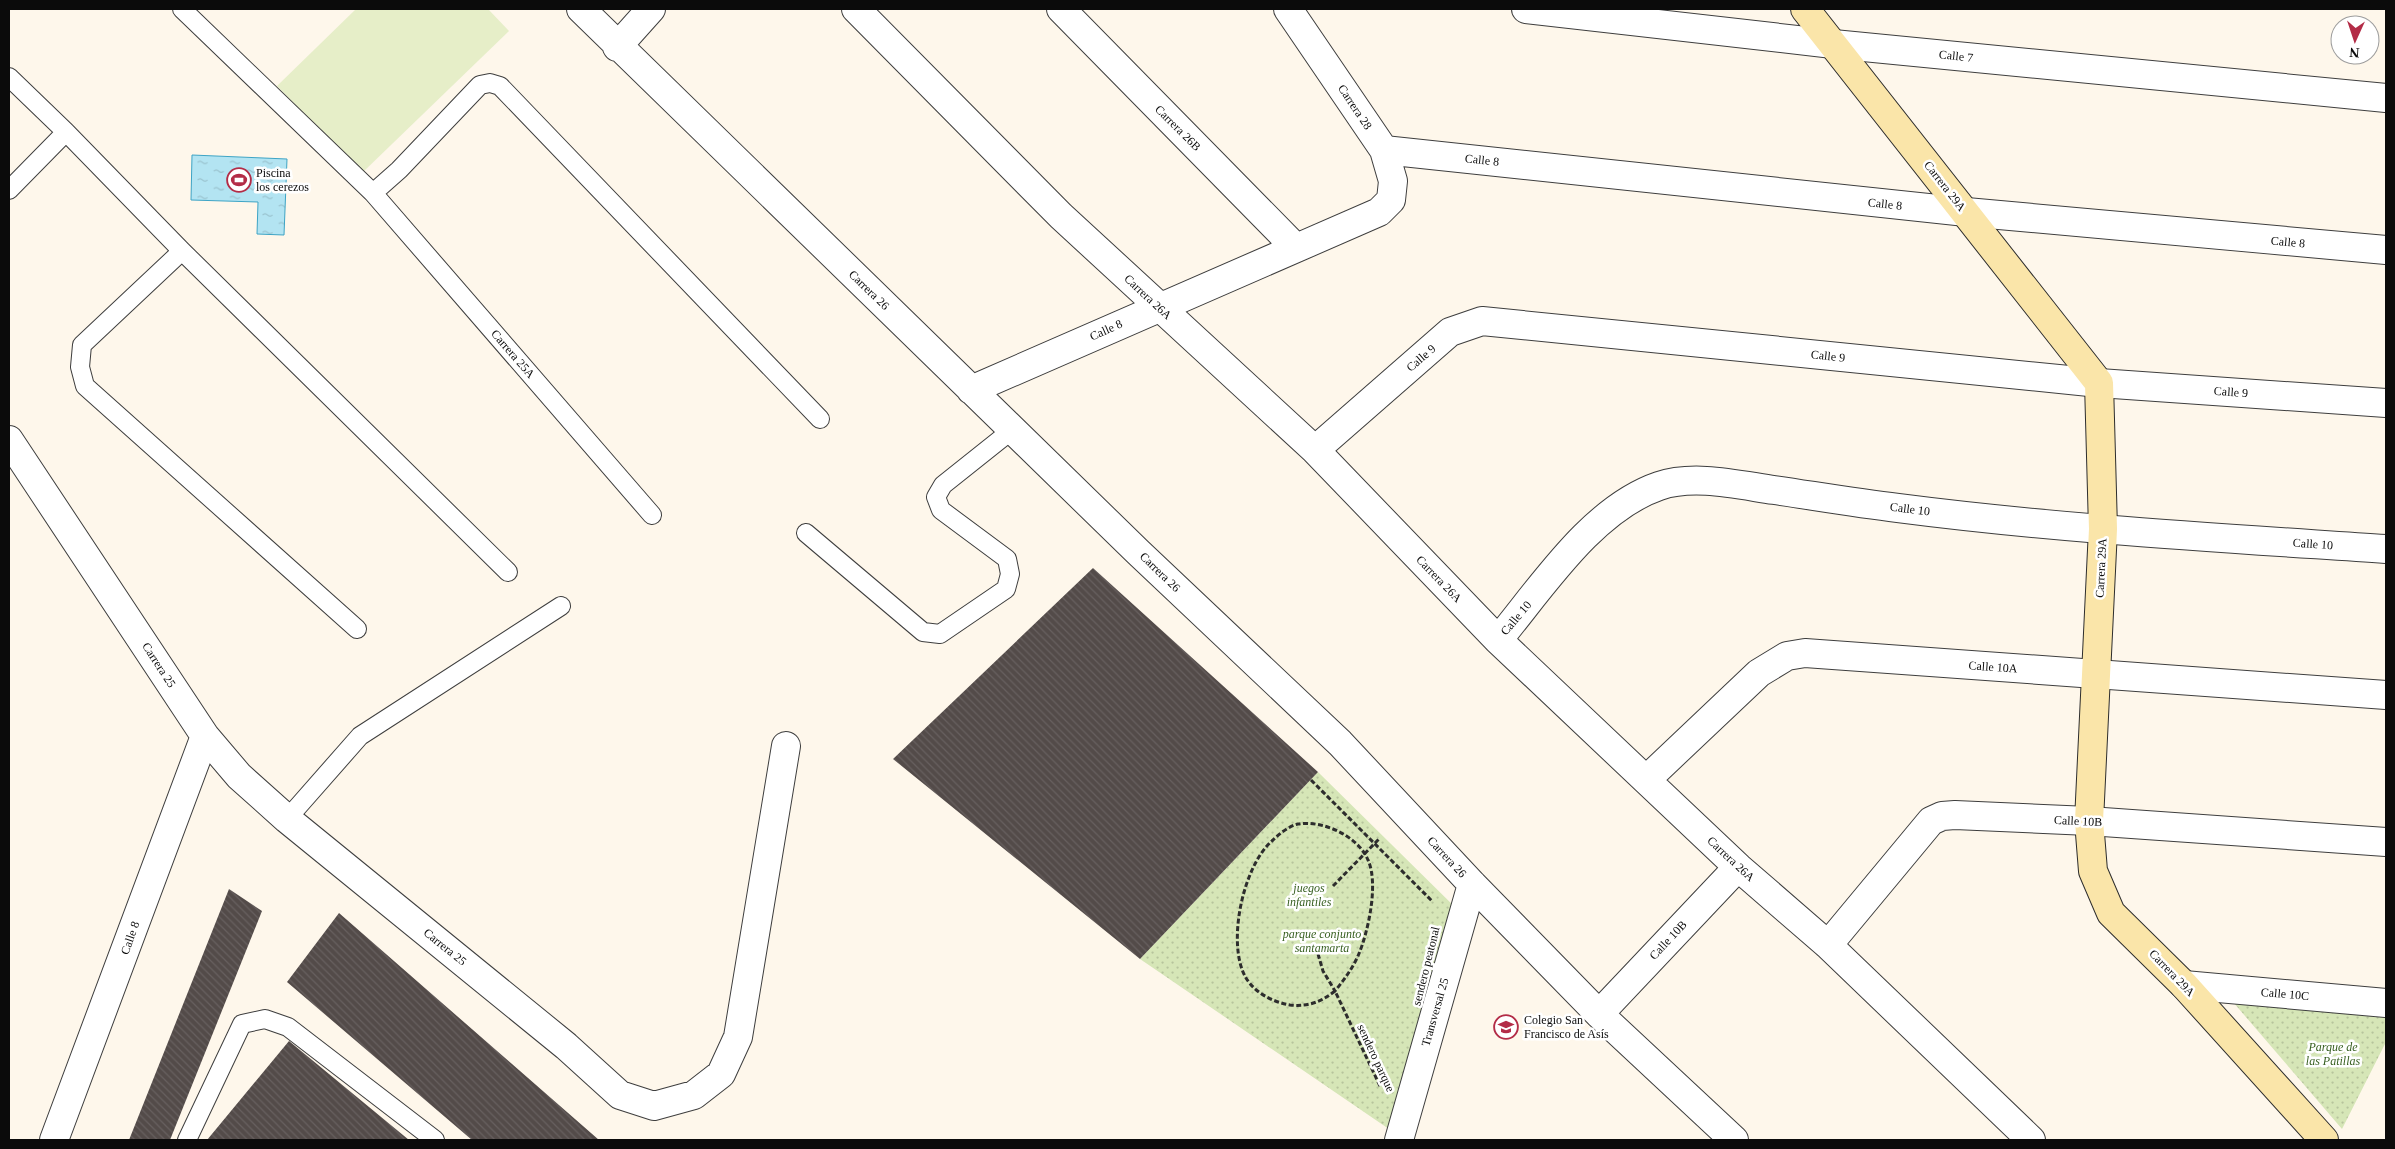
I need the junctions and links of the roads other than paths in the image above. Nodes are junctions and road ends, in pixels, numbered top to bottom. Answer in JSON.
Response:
{"nodes":[{"id":1,"x":182,"y":9,"type":"edge"},
{"id":2,"x":581,"y":9,"type":"edge"},
{"id":3,"x":651,"y":9,"type":"edge"},
{"id":4,"x":856,"y":9,"type":"edge"},
{"id":5,"x":1060,"y":9,"type":"edge"},
{"id":6,"x":1288,"y":9,"type":"edge"},
{"id":7,"x":1526,"y":9,"type":"edge"},
{"id":8,"x":1805,"y":9,"type":"edge"},
{"id":9,"x":1833,"y":44,"type":"junction"},
{"id":10,"x":617,"y":47,"type":"junction"},
{"id":11,"x":9,"y":77,"type":"edge"},
{"id":12,"x":2386,"y":98,"type":"edge"},
{"id":13,"x":66,"y":132,"type":"junction"},
{"id":14,"x":1384,"y":150,"type":"junction"},
{"id":15,"x":9,"y":190,"type":"edge"},
{"id":16,"x":373,"y":193,"type":"junction"},
{"id":17,"x":1379,"y":212,"type":"joint"},
{"id":18,"x":1966,"y":212,"type":"junction"},
{"id":19,"x":1295,"y":247,"type":"junction"},
{"id":20,"x":2386,"y":250,"type":"edge"},
{"id":21,"x":182,"y":251,"type":"junction"},
{"id":22,"x":1159,"y":307,"type":"junction"},
{"id":23,"x":2099,"y":383,"type":"junction"},
{"id":24,"x":971,"y":390,"type":"junction"},
{"id":25,"x":2386,"y":403,"type":"edge"},
{"id":26,"x":820,"y":419,"type":"dead end"},
{"id":27,"x":1012,"y":430,"type":"junction"},
{"id":28,"x":9,"y":440,"type":"edge"},
{"id":29,"x":1315,"y":450,"type":"junction"},
{"id":30,"x":652,"y":515,"type":"dead end"},
{"id":31,"x":2102,"y":529,"type":"junction"},
{"id":32,"x":806,"y":533,"type":"dead end"},
{"id":33,"x":2386,"y":549,"type":"edge"},
{"id":34,"x":508,"y":572,"type":"dead end"},
{"id":35,"x":561,"y":606,"type":"dead end"},
{"id":36,"x":357,"y":629,"type":"dead end"},
{"id":37,"x":1498,"y":640,"type":"junction"},
{"id":38,"x":2096,"y":675,"type":"junction"},
{"id":39,"x":2386,"y":695,"type":"edge"},
{"id":40,"x":206,"y":736,"type":"junction"},
{"id":41,"x":786,"y":746,"type":"dead end"},
{"id":42,"x":1646,"y":780,"type":"junction"},
{"id":43,"x":287,"y":819,"type":"junction"},
{"id":44,"x":2089,"y":821,"type":"junction"},
{"id":45,"x":2386,"y":842,"type":"edge"},
{"id":46,"x":1738,"y":867,"type":"junction"},
{"id":47,"x":1472,"y":884,"type":"junction"},
{"id":48,"x":1828,"y":945,"type":"junction"},
{"id":49,"x":2184,"y":985,"type":"junction"},
{"id":50,"x":2386,"y":1003,"type":"edge"},
{"id":51,"x":1598,"y":1014,"type":"junction"},
{"id":52,"x":1400,"y":1136,"type":"edge"},
{"id":53,"x":54,"y":1140,"type":"edge"},
{"id":54,"x":187,"y":1140,"type":"edge"},
{"id":55,"x":434,"y":1140,"type":"edge"},
{"id":56,"x":1734,"y":1140,"type":"edge"},
{"id":57,"x":2030,"y":1140,"type":"edge"},
{"id":58,"x":2324,"y":1140,"type":"edge"}],
"edges":[{"from":1,"to":16,"type":"lane","name":"Carrera 25A"},
{"from":2,"to":10,"type":"street","name":"Carrera 26"},
{"from":3,"to":10,"type":"street"},
{"from":4,"to":22,"type":"street","name":"Carrera 26A"},
{"from":5,"to":19,"type":"street","name":"Carrera 26B"},
{"from":6,"to":14,"type":"street","name":"Carrera 28"},
{"from":7,"to":9,"type":"street","name":"Calle 7"},
{"from":8,"to":9,"type":"street","name":"Carrera 29A"},
{"from":9,"to":12,"type":"street","name":"Calle 7"},
{"from":9,"to":18,"type":"street","name":"Carrera 29A"},
{"from":10,"to":24,"type":"street","name":"Carrera 26"},
{"from":11,"to":13,"type":"lane"},
{"from":13,"to":15,"type":"lane"},
{"from":13,"to":21,"type":"lane"},
{"from":14,"to":17,"type":"street","name":"Carrera 28"},
{"from":14,"to":18,"type":"street","name":"Calle 8"},
{"from":16,"to":26,"type":"lane"},
{"from":16,"to":30,"type":"lane","name":"Carrera 25A"},
{"from":17,"to":19,"type":"street","name":"Calle 8"},
{"from":18,"to":20,"type":"street","name":"Calle 8"},
{"from":18,"to":23,"type":"street","name":"Carrera 29A"},
{"from":19,"to":22,"type":"street","name":"Calle 8"},
{"from":21,"to":34,"type":"lane"},
{"from":21,"to":36,"type":"lane"},
{"from":22,"to":24,"type":"street","name":"Calle 8"},
{"from":22,"to":29,"type":"street","name":"Carrera 26A"},
{"from":23,"to":25,"type":"street","name":"Calle 9"},
{"from":23,"to":29,"type":"street","name":"Calle 9"},
{"from":23,"to":31,"type":"street","name":"Carrera 29A"},
{"from":24,"to":27,"type":"street","name":"Carrera 26"},
{"from":27,"to":32,"type":"lane"},
{"from":27,"to":47,"type":"street","name":"Carrera 26"},
{"from":28,"to":40,"type":"street","name":"Carrera 25"},
{"from":29,"to":37,"type":"street","name":"Carrera 26A"},
{"from":31,"to":33,"type":"street","name":"Calle 10"},
{"from":31,"to":37,"type":"street","name":"Calle 10"},
{"from":31,"to":38,"type":"street","name":"Carrera 29A"},
{"from":35,"to":43,"type":"lane"},
{"from":37,"to":42,"type":"street","name":"Carrera 26A"},
{"from":38,"to":39,"type":"street","name":"Calle 10A"},
{"from":38,"to":42,"type":"street","name":"Calle 10A"},
{"from":38,"to":44,"type":"street","name":"Carrera 29A"},
{"from":40,"to":43,"type":"street","name":"Carrera 25"},
{"from":40,"to":53,"type":"street","name":"Calle 8"},
{"from":41,"to":43,"type":"street","name":"Carrera 25"},
{"from":42,"to":46,"type":"street","name":"Carrera 26A"},
{"from":44,"to":45,"type":"street","name":"Calle 10B"},
{"from":44,"to":48,"type":"street","name":"Calle 10B"},
{"from":44,"to":49,"type":"street","name":"Carrera 29A"},
{"from":46,"to":48,"type":"street","name":"Carrera 26A"},
{"from":46,"to":51,"type":"street","name":"Calle 10B"},
{"from":47,"to":51,"type":"street","name":"Carrera 26"},
{"from":47,"to":52,"type":"street","name":"Transversal 25"},
{"from":48,"to":57,"type":"street","name":"Carrera 26A"},
{"from":49,"to":50,"type":"street","name":"Calle 10C"},
{"from":49,"to":58,"type":"street","name":"Carrera 29A"},
{"from":51,"to":56,"type":"street","name":"Carrera 26"},
{"from":54,"to":55,"type":"lane"}]}
